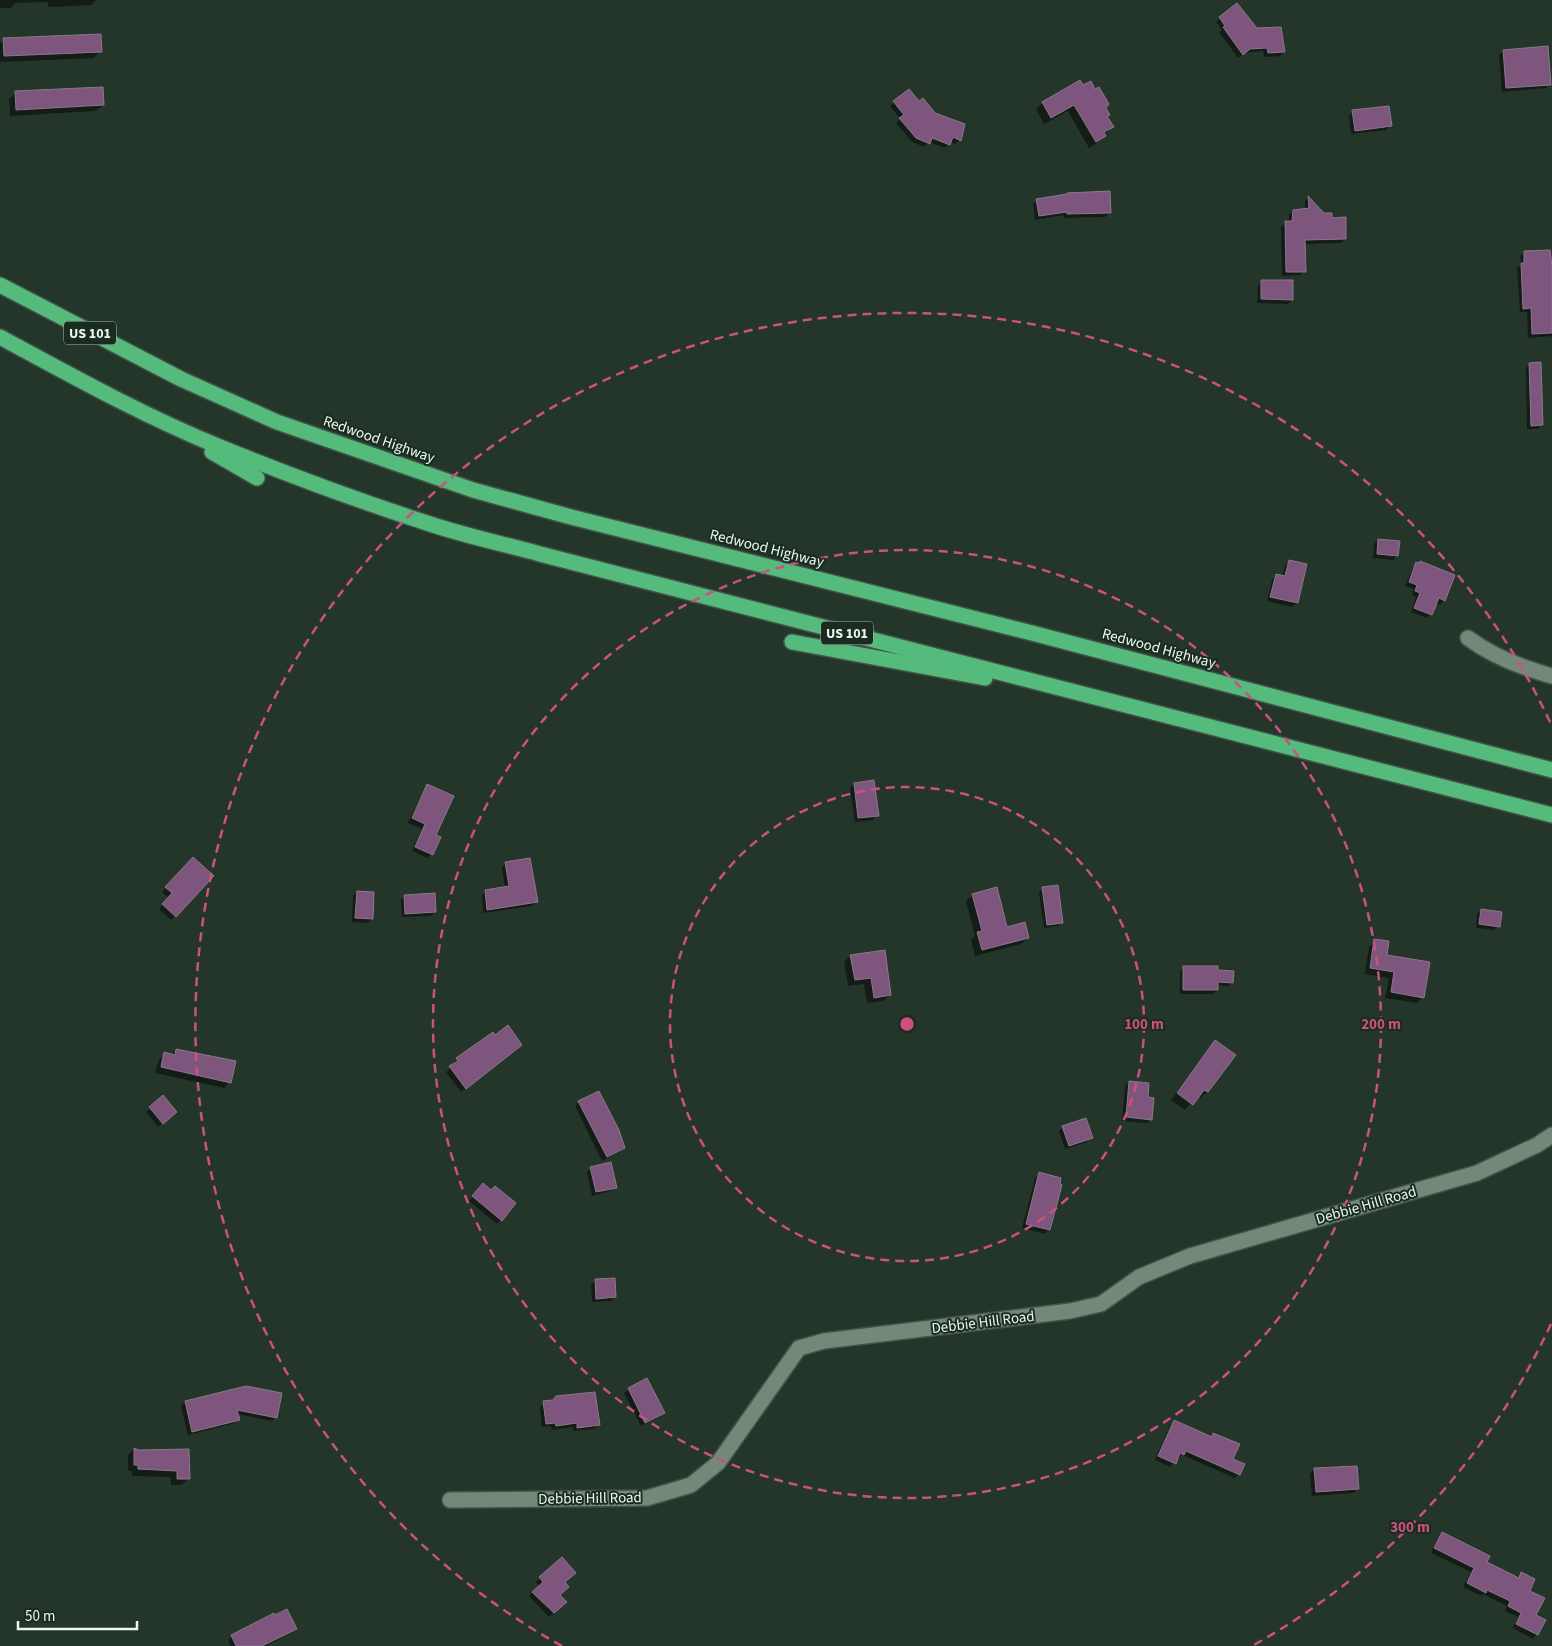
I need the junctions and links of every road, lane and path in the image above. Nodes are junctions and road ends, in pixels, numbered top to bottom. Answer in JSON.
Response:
{"nodes":[{"id":1,"x":0,"y":285,"type":"edge"},
{"id":2,"x":0,"y":337,"type":"edge"},
{"id":3,"x":153,"y":416,"type":"junction"},
{"id":4,"x":257,"y":478,"type":"dead end"},
{"id":5,"x":1468,"y":638,"type":"dead end"},
{"id":6,"x":792,"y":642,"type":"dead end"},
{"id":7,"x":1552,"y":676,"type":"edge"},
{"id":8,"x":1130,"y":706,"type":"junction"},
{"id":9,"x":1552,"y":770,"type":"edge"},
{"id":10,"x":1552,"y":815,"type":"edge"},
{"id":11,"x":1552,"y":1135,"type":"edge"},
{"id":12,"x":450,"y":1500,"type":"dead end"}],
"edges":[{"from":1,"to":9,"type":"highway","name":"Redwood Highway","number":"US 101"},
{"from":2,"to":3,"type":"highway","number":"US 101"},
{"from":3,"to":4,"type":"highway"},
{"from":3,"to":8,"type":"highway","number":"US 101"},
{"from":5,"to":7,"type":"street"},
{"from":6,"to":8,"type":"highway"},
{"from":8,"to":10,"type":"highway","number":"US 101"},
{"from":11,"to":12,"type":"street","name":"Debbie Hill Road"}]}
